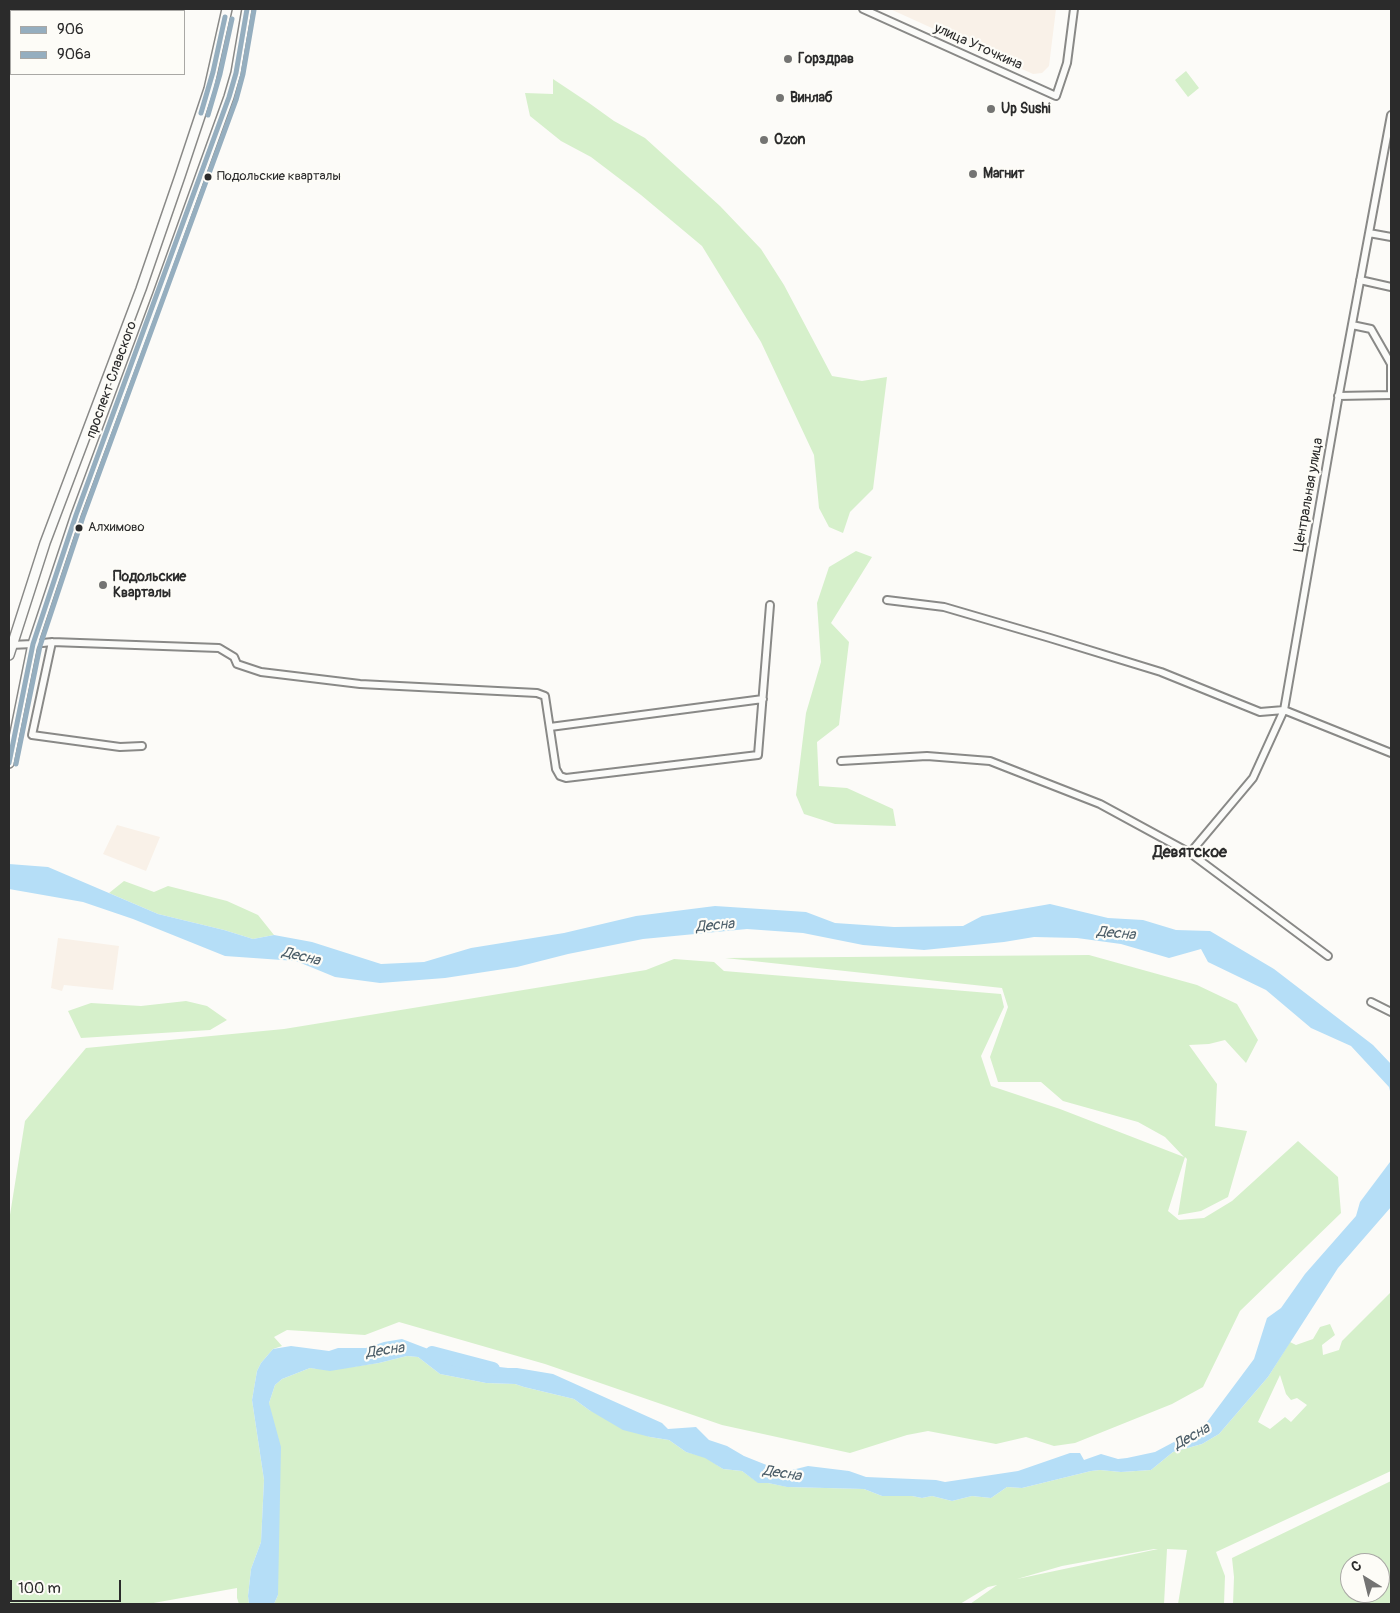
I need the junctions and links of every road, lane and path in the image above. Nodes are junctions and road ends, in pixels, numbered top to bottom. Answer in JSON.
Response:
{"nodes":[{"id":1,"x":227,"y":9,"type":"edge"},
{"id":2,"x":248,"y":9,"type":"edge"},
{"id":3,"x":863,"y":9,"type":"edge"},
{"id":4,"x":1074,"y":9,"type":"edge"},
{"id":5,"x":1391,"y":115,"type":"edge"},
{"id":6,"x":1390,"y":133,"type":"edge"},
{"id":7,"x":1369,"y":233,"type":"junction"},
{"id":8,"x":1391,"y":238,"type":"edge"},
{"id":9,"x":1360,"y":280,"type":"junction"},
{"id":10,"x":1391,"y":287,"type":"edge"},
{"id":11,"x":1352,"y":325,"type":"junction"},
{"id":12,"x":1391,"y":395,"type":"edge"},
{"id":13,"x":1338,"y":396,"type":"junction"},
{"id":14,"x":887,"y":600,"type":"dead end"},
{"id":15,"x":770,"y":605,"type":"dead end"},
{"id":16,"x":52,"y":642,"type":"junction"},
{"id":17,"x":33,"y":644,"type":"junction"},
{"id":18,"x":10,"y":645,"type":"edge"},
{"id":19,"x":9,"y":655,"type":"edge"},
{"id":20,"x":763,"y":699,"type":"junction"},
{"id":21,"x":1284,"y":710,"type":"junction"},
{"id":22,"x":550,"y":727,"type":"junction"},
{"id":23,"x":142,"y":746,"type":"dead end"},
{"id":24,"x":1391,"y":753,"type":"edge"},
{"id":25,"x":841,"y":761,"type":"dead end"},
{"id":26,"x":9,"y":763,"type":"edge"},
{"id":27,"x":1190,"y":854,"type":"junction"},
{"id":28,"x":1328,"y":956,"type":"dead end"},
{"id":29,"x":1371,"y":1002,"type":"dead end"},
{"id":30,"x":1391,"y":1012,"type":"edge"}],
"edges":[{"from":1,"to":18,"type":"main road","name":"проспект Славского"},
{"from":2,"to":17,"type":"main road","name":"проспект Славского"},
{"from":3,"to":4,"type":"street","name":"улица Уточкина"},
{"from":5,"to":6,"type":"street","name":"Центральная улица"},
{"from":6,"to":7,"type":"street","name":"Центральная улица"},
{"from":7,"to":8,"type":"street"},
{"from":7,"to":9,"type":"street","name":"Центральная улица"},
{"from":9,"to":10,"type":"street"},
{"from":9,"to":11,"type":"street","name":"Центральная улица"},
{"from":11,"to":12,"type":"street"},
{"from":11,"to":13,"type":"street","name":"Центральная улица"},
{"from":12,"to":13,"type":"street"},
{"from":13,"to":21,"type":"street","name":"Центральная улица"},
{"from":14,"to":21,"type":"street"},
{"from":15,"to":20,"type":"street"},
{"from":16,"to":17,"type":"street"},
{"from":16,"to":22,"type":"street"},
{"from":16,"to":23,"type":"street"},
{"from":17,"to":18,"type":"street"},
{"from":17,"to":26,"type":"main road","name":"проспект Славского"},
{"from":18,"to":19,"type":"main road","name":"проспект Славского"},
{"from":20,"to":22,"type":"street"},
{"from":20,"to":22,"type":"street"},
{"from":21,"to":24,"type":"street"},
{"from":21,"to":27,"type":"street","name":"Центральная улица"},
{"from":25,"to":27,"type":"street"},
{"from":27,"to":28,"type":"street"},
{"from":29,"to":30,"type":"street"}]}
